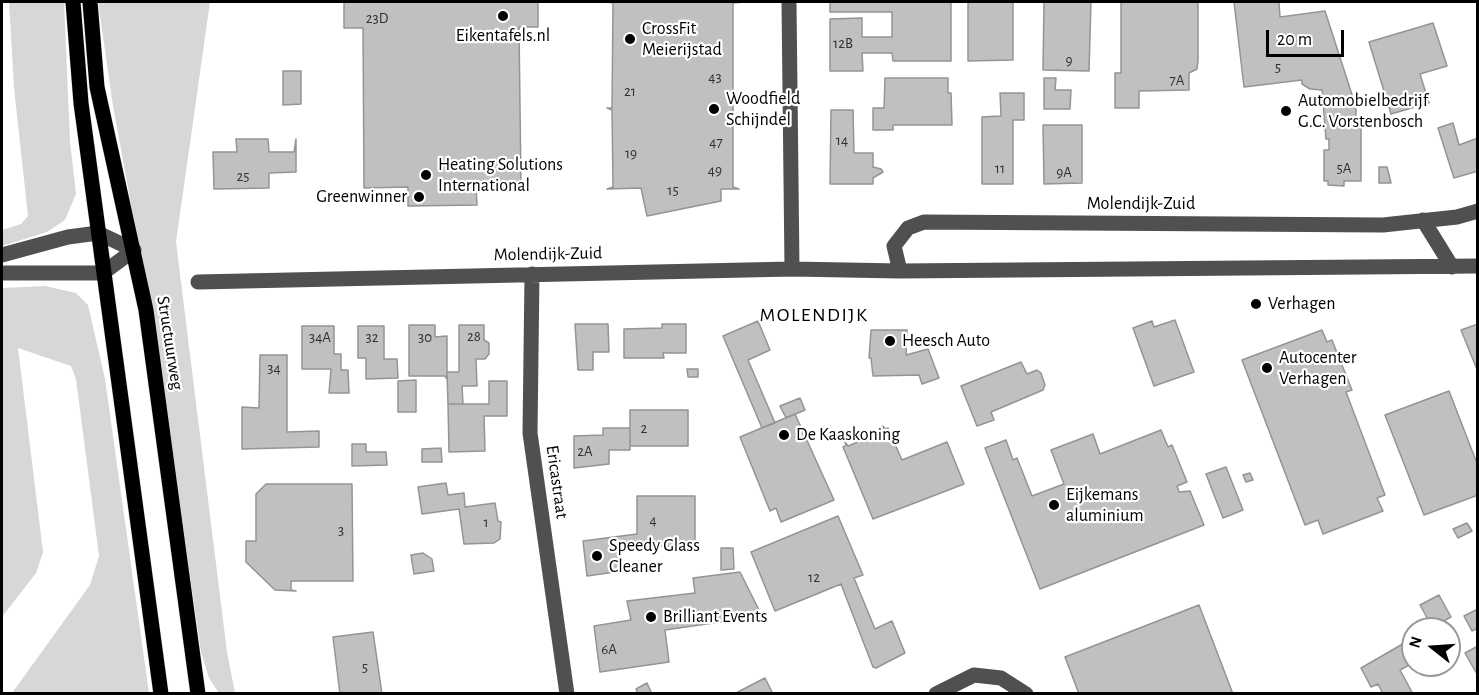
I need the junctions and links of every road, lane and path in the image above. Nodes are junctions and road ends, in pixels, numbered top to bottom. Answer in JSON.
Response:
{"nodes":[{"id":1,"x":73,"y":2,"type":"edge"},
{"id":2,"x":90,"y":2,"type":"edge"},
{"id":3,"x":789,"y":2,"type":"edge"},
{"id":4,"x":1478,"y":211,"type":"edge"},
{"id":5,"x":1423,"y":220,"type":"junction"},
{"id":6,"x":98,"y":233,"type":"junction"},
{"id":7,"x":134,"y":250,"type":"junction"},
{"id":8,"x":2,"y":255,"type":"edge"},
{"id":9,"x":1478,"y":266,"type":"edge"},
{"id":10,"x":1452,"y":267,"type":"junction"},
{"id":11,"x":792,"y":269,"type":"junction"},
{"id":12,"x":900,"y":271,"type":"junction"},
{"id":13,"x":2,"y":273,"type":"edge"},
{"id":14,"x":103,"y":273,"type":"junction"},
{"id":15,"x":532,"y":274,"type":"junction"},
{"id":16,"x":198,"y":282,"type":"dead end"},
{"id":17,"x":161,"y":693,"type":"edge"},
{"id":18,"x":198,"y":693,"type":"edge"},
{"id":19,"x":567,"y":693,"type":"edge"},
{"id":20,"x":936,"y":693,"type":"edge"},
{"id":21,"x":1026,"y":693,"type":"edge"}],
"edges":[{"from":1,"to":6,"type":"main road"},
{"from":2,"to":7,"type":"main road","name":"Structuurweg"},
{"from":3,"to":11,"type":"street"},
{"from":4,"to":5,"type":"street","name":"Molendijk-Zuid"},
{"from":5,"to":10,"type":"street"},
{"from":5,"to":12,"type":"street","name":"Molendijk-Zuid"},
{"from":6,"to":7,"type":"street"},
{"from":6,"to":8,"type":"street"},
{"from":6,"to":14,"type":"main road"},
{"from":7,"to":14,"type":"street"},
{"from":7,"to":18,"type":"main road","name":"Structuurweg"},
{"from":9,"to":10,"type":"street","name":"Molendijk-Zuid"},
{"from":10,"to":12,"type":"street","name":"Molendijk-Zuid"},
{"from":11,"to":12,"type":"street","name":"Molendijk-Zuid"},
{"from":11,"to":15,"type":"street","name":"Molendijk-Zuid"},
{"from":13,"to":14,"type":"street"},
{"from":14,"to":17,"type":"main road"},
{"from":15,"to":16,"type":"street","name":"Molendijk-Zuid"},
{"from":15,"to":19,"type":"street","name":"Ericastraat"},
{"from":20,"to":21,"type":"street"}]}
